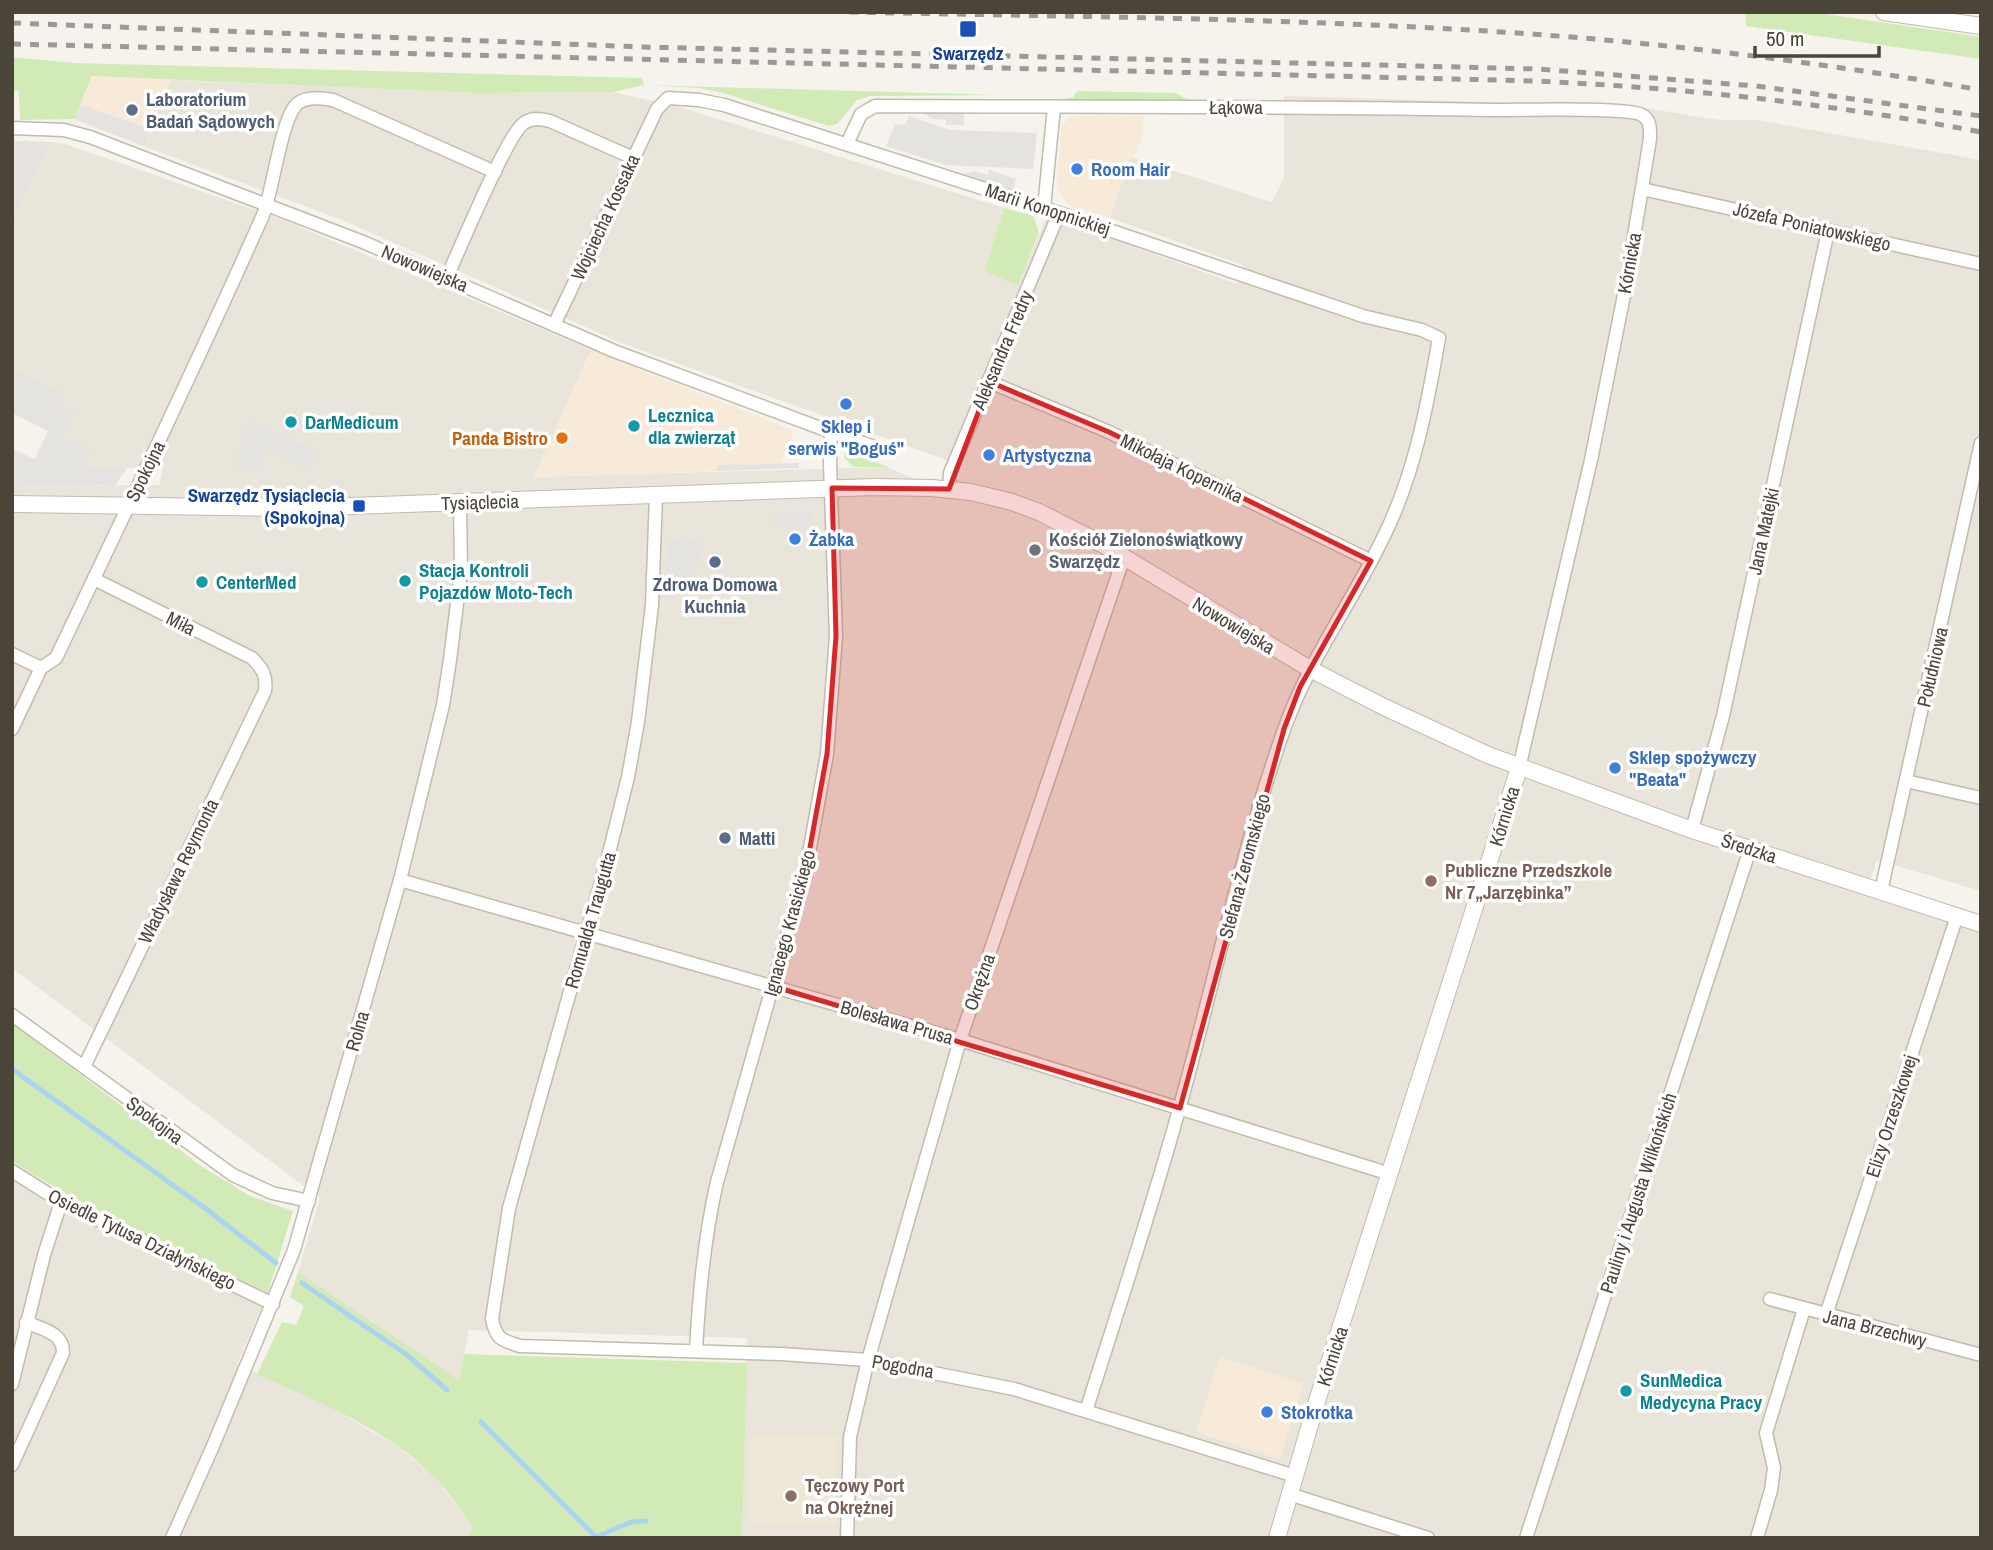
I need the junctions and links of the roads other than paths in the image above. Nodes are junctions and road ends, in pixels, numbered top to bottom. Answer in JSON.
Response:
{"nodes":[{"id":1,"x":1884,"y":12,"type":"edge"},
{"id":2,"x":1981,"y":26,"type":"edge"},
{"id":3,"x":1054,"y":107,"type":"junction"},
{"id":4,"x":657,"y":109,"type":"joint"},
{"id":5,"x":1645,"y":118,"type":"joint"},
{"id":6,"x":12,"y":128,"type":"edge"},
{"id":7,"x":847,"y":144,"type":"junction"},
{"id":8,"x":633,"y":158,"type":"junction"},
{"id":9,"x":495,"y":172,"type":"junction"},
{"id":10,"x":1642,"y":188,"type":"junction"},
{"id":11,"x":267,"y":206,"type":"junction"},
{"id":12,"x":1044,"y":208,"type":"junction"},
{"id":13,"x":1059,"y":213,"type":"junction"},
{"id":14,"x":1828,"y":231,"type":"junction"},
{"id":15,"x":1981,"y":264,"type":"edge"},
{"id":16,"x":447,"y":277,"type":"junction"},
{"id":17,"x":554,"y":325,"type":"junction"},
{"id":18,"x":1439,"y":338,"type":"joint"},
{"id":19,"x":990,"y":382,"type":"junction"},
{"id":20,"x":831,"y":432,"type":"junction"},
{"id":21,"x":1981,"y":443,"type":"edge"},
{"id":22,"x":883,"y":450,"type":"dead end"},
{"id":23,"x":832,"y":488,"type":"junction"},
{"id":24,"x":948,"y":489,"type":"junction"},
{"id":25,"x":656,"y":495,"type":"junction"},
{"id":26,"x":460,"y":503,"type":"junction"},
{"id":27,"x":12,"y":504,"type":"edge"},
{"id":28,"x":128,"y":506,"type":"junction"},
{"id":29,"x":1124,"y":557,"type":"junction"},
{"id":30,"x":1371,"y":561,"type":"junction"},
{"id":31,"x":94,"y":579,"type":"junction"},
{"id":32,"x":12,"y":654,"type":"edge"},
{"id":33,"x":41,"y":668,"type":"junction"},
{"id":34,"x":1310,"y":669,"type":"junction"},
{"id":35,"x":264,"y":673,"type":"joint"},
{"id":36,"x":12,"y":729,"type":"edge"},
{"id":37,"x":1519,"y":768,"type":"junction"},
{"id":38,"x":1906,"y":781,"type":"junction"},
{"id":39,"x":1981,"y":798,"type":"edge"},
{"id":40,"x":1692,"y":830,"type":"junction"},
{"id":41,"x":1750,"y":849,"type":"junction"},
{"id":42,"x":400,"y":880,"type":"junction"},
{"id":43,"x":1881,"y":891,"type":"junction"},
{"id":44,"x":1956,"y":916,"type":"junction"},
{"id":45,"x":1981,"y":924,"type":"edge"},
{"id":46,"x":586,"y":934,"type":"junction"},
{"id":47,"x":772,"y":986,"type":"junction"},
{"id":48,"x":12,"y":1015,"type":"edge"},
{"id":49,"x":960,"y":1040,"type":"junction"},
{"id":50,"x":84,"y":1067,"type":"junction"},
{"id":51,"x":1180,"y":1108,"type":"junction"},
{"id":52,"x":12,"y":1171,"type":"edge"},
{"id":53,"x":1390,"y":1174,"type":"junction"},
{"id":54,"x":309,"y":1201,"type":"junction"},
{"id":55,"x":61,"y":1202,"type":"junction"},
{"id":56,"x":1770,"y":1300,"type":"dead end"},
{"id":57,"x":273,"y":1304,"type":"junction"},
{"id":58,"x":1804,"y":1309,"type":"junction"},
{"id":59,"x":1826,"y":1315,"type":"junction"},
{"id":60,"x":21,"y":1327,"type":"edge"},
{"id":61,"x":498,"y":1337,"type":"joint"},
{"id":62,"x":696,"y":1351,"type":"junction"},
{"id":63,"x":1981,"y":1355,"type":"edge"},
{"id":64,"x":868,"y":1360,"type":"junction"},
{"id":65,"x":12,"y":1384,"type":"edge"},
{"id":66,"x":1086,"y":1411,"type":"junction"},
{"id":67,"x":12,"y":1465,"type":"edge"},
{"id":68,"x":1295,"y":1476,"type":"junction"},
{"id":69,"x":1289,"y":1494,"type":"junction"},
{"id":70,"x":172,"y":1538,"type":"edge"},
{"id":71,"x":847,"y":1538,"type":"edge"},
{"id":72,"x":1277,"y":1538,"type":"edge"},
{"id":73,"x":1428,"y":1538,"type":"edge"},
{"id":74,"x":1526,"y":1538,"type":"edge"},
{"id":75,"x":1757,"y":1538,"type":"edge"}],
"edges":[{"from":1,"to":2,"type":"street"},
{"from":3,"to":5,"type":"street","name":"Łąkowa"},
{"from":3,"to":7,"type":"street","name":"Łąkowa"},
{"from":3,"to":12,"type":"street"},
{"from":4,"to":7,"type":"street","name":"Marii Konopnickiej"},
{"from":4,"to":8,"type":"street","name":"Wojciecha Kossaka"},
{"from":5,"to":10,"type":"street","name":"Kórnicka"},
{"from":6,"to":11,"type":"street","name":"Nowowiejska"},
{"from":7,"to":12,"type":"street","name":"Marii Konopnickiej"},
{"from":8,"to":9,"type":"street"},
{"from":8,"to":17,"type":"street","name":"Wojciecha Kossaka"},
{"from":9,"to":11,"type":"street","name":"Spokojna"},
{"from":9,"to":16,"type":"street"},
{"from":10,"to":14,"type":"street","name":"Józefa Poniatowskiego"},
{"from":10,"to":37,"type":"street","name":"Kórnicka"},
{"from":11,"to":16,"type":"street","name":"Nowowiejska"},
{"from":11,"to":28,"type":"street","name":"Spokojna"},
{"from":12,"to":13,"type":"street","name":"Marii Konopnickiej"},
{"from":13,"to":18,"type":"street","name":"Marii Konopnickiej"},
{"from":13,"to":19,"type":"street","name":"Aleksandra Fredry"},
{"from":14,"to":15,"type":"street","name":"Józefa Poniatowskiego"},
{"from":14,"to":40,"type":"street","name":"Jana Matejki"},
{"from":16,"to":17,"type":"street","name":"Nowowiejska"},
{"from":17,"to":20,"type":"street","name":"Nowowiejska"},
{"from":18,"to":30,"type":"street","name":"Stefana Żeromskiego"},
{"from":19,"to":24,"type":"street","name":"Aleksandra Fredry"},
{"from":19,"to":30,"type":"street","name":"Mikołaja Kopernika"},
{"from":20,"to":22,"type":"street","name":"Nowowiejska"},
{"from":20,"to":23,"type":"street"},
{"from":21,"to":38,"type":"street","name":"Południowa"},
{"from":23,"to":24,"type":"street","name":"Tysiąclecia"},
{"from":23,"to":25,"type":"street","name":"Tysiąclecia"},
{"from":23,"to":47,"type":"street","name":"Ignacego Krasickiego"},
{"from":24,"to":29,"type":"street","name":"Nowowiejska"},
{"from":25,"to":26,"type":"street","name":"Tysiąclecia"},
{"from":25,"to":46,"type":"street","name":"Romualda Traugutta"},
{"from":26,"to":28,"type":"street","name":"Tysiąclecia"},
{"from":26,"to":42,"type":"street","name":"Rolna"},
{"from":27,"to":28,"type":"street","name":"Tysiąclecia"},
{"from":28,"to":31,"type":"street","name":"Spokojna"},
{"from":29,"to":34,"type":"street","name":"Nowowiejska"},
{"from":29,"to":49,"type":"street","name":"Okrężna"},
{"from":30,"to":34,"type":"street","name":"Stefana Żeromskiego"},
{"from":31,"to":33,"type":"street","name":"Spokojna"},
{"from":31,"to":35,"type":"street","name":"Miła"},
{"from":32,"to":33,"type":"street"},
{"from":33,"to":36,"type":"street","name":"Spokojna"},
{"from":34,"to":37,"type":"street","name":"Nowowiejska"},
{"from":34,"to":51,"type":"street","name":"Stefana Żeromskiego"},
{"from":35,"to":50,"type":"street","name":"Władysława Reymonta"},
{"from":37,"to":40,"type":"street","name":"Średzka"},
{"from":37,"to":53,"type":"street","name":"Kórnicka"},
{"from":38,"to":39,"type":"street"},
{"from":38,"to":43,"type":"street","name":"Południowa"},
{"from":40,"to":41,"type":"street","name":"Średzka"},
{"from":41,"to":43,"type":"street","name":"Średzka"},
{"from":41,"to":74,"type":"street","name":"Pauliny i Augusta Wilkońskich"},
{"from":42,"to":46,"type":"street","name":"Bolesława Prusa"},
{"from":42,"to":54,"type":"street","name":"Rolna"},
{"from":43,"to":44,"type":"street","name":"Średzka"},
{"from":44,"to":45,"type":"street","name":"Średzka"},
{"from":44,"to":59,"type":"street","name":"Elizy Orzeszkowej"},
{"from":46,"to":47,"type":"street","name":"Bolesława Prusa"},
{"from":46,"to":61,"type":"street","name":"Romualda Traugutta"},
{"from":47,"to":49,"type":"street","name":"Bolesława Prusa"},
{"from":47,"to":62,"type":"street","name":"Ignacego Krasickiego"},
{"from":48,"to":50,"type":"street","name":"Spokojna"},
{"from":49,"to":51,"type":"street","name":"Bolesława Prusa"},
{"from":49,"to":64,"type":"street","name":"Okrężna"},
{"from":50,"to":54,"type":"street","name":"Spokojna"},
{"from":51,"to":53,"type":"street","name":"Bolesława Prusa"},
{"from":51,"to":66,"type":"street","name":"Stefana Żeromskiego"},
{"from":52,"to":55,"type":"street","name":"Osiedle Tytusa Działyńskiego"},
{"from":53,"to":68,"type":"street","name":"Kórnicka"},
{"from":54,"to":57,"type":"street","name":"Rolna"},
{"from":55,"to":57,"type":"street","name":"Osiedle Tytusa Działyńskiego"},
{"from":55,"to":60,"type":"street"},
{"from":56,"to":58,"type":"street","name":"Jana Brzechwy"},
{"from":57,"to":70,"type":"street","name":"Rolna"},
{"from":58,"to":59,"type":"street","name":"Jana Brzechwy"},
{"from":58,"to":75,"type":"street"},
{"from":59,"to":63,"type":"street","name":"Jana Brzechwy"},
{"from":60,"to":65,"type":"street"},
{"from":60,"to":67,"type":"street"},
{"from":61,"to":62,"type":"street","name":"Pogodna"},
{"from":62,"to":64,"type":"street","name":"Pogodna"},
{"from":64,"to":66,"type":"street","name":"Pogodna"},
{"from":64,"to":71,"type":"street","name":"Okrężna"},
{"from":66,"to":68,"type":"street","name":"Pogodna"},
{"from":68,"to":69,"type":"street","name":"Kórnicka"},
{"from":69,"to":72,"type":"street","name":"Kórnicka"},
{"from":69,"to":73,"type":"street"}]}
